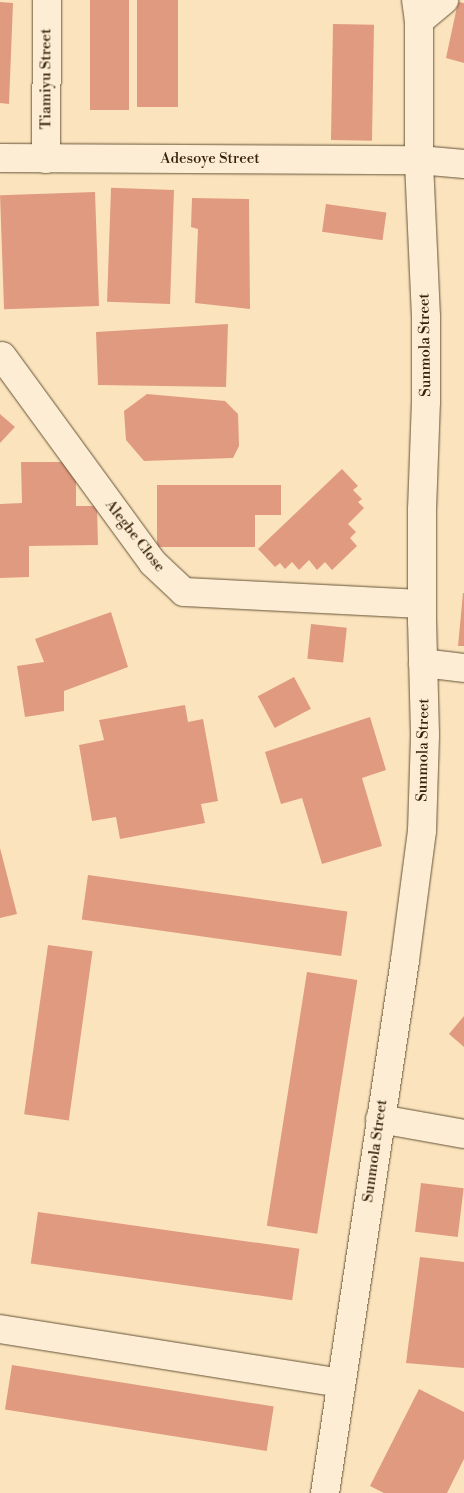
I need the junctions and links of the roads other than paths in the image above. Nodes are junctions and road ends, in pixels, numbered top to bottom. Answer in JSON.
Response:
{"nodes":[{"id":1,"x":47,"y":0,"type":"edge"},
{"id":2,"x":444,"y":0,"type":"edge"},
{"id":3,"x":417,"y":10,"type":"edge"},
{"id":4,"x":0,"y":158,"type":"edge"},
{"id":5,"x":46,"y":159,"type":"junction"},
{"id":6,"x":419,"y":160,"type":"junction"},
{"id":7,"x":464,"y":164,"type":"edge"},
{"id":8,"x":2,"y":356,"type":"dead end"},
{"id":9,"x":422,"y":604,"type":"junction"},
{"id":10,"x":423,"y":663,"type":"junction"},
{"id":11,"x":464,"y":668,"type":"edge"},
{"id":12,"x":380,"y":1119,"type":"junction"},
{"id":13,"x":464,"y":1134,"type":"edge"},
{"id":14,"x":0,"y":1329,"type":"edge"},
{"id":15,"x":341,"y":1383,"type":"junction"},
{"id":16,"x":325,"y":1493,"type":"edge"}],
"edges":[{"from":1,"to":5,"type":"street","name":"Tiamiyu Street"},
{"from":2,"to":3,"type":"street"},
{"from":3,"to":6,"type":"street","name":"Sunmola Street"},
{"from":4,"to":5,"type":"street","name":"Adesoye Street"},
{"from":5,"to":6,"type":"street","name":"Adesoye Street"},
{"from":6,"to":7,"type":"street","name":"Adesoye Street"},
{"from":6,"to":9,"type":"street","name":"Sunmola Street"},
{"from":8,"to":9,"type":"street","name":"Alegbe Close"},
{"from":9,"to":10,"type":"street","name":"Sunmola Street"},
{"from":10,"to":11,"type":"street"},
{"from":10,"to":12,"type":"street","name":"Sunmola Street"},
{"from":12,"to":13,"type":"street"},
{"from":12,"to":15,"type":"street","name":"Sunmola Street"},
{"from":14,"to":15,"type":"street"},
{"from":15,"to":16,"type":"street","name":"Sunmola Street"}]}
